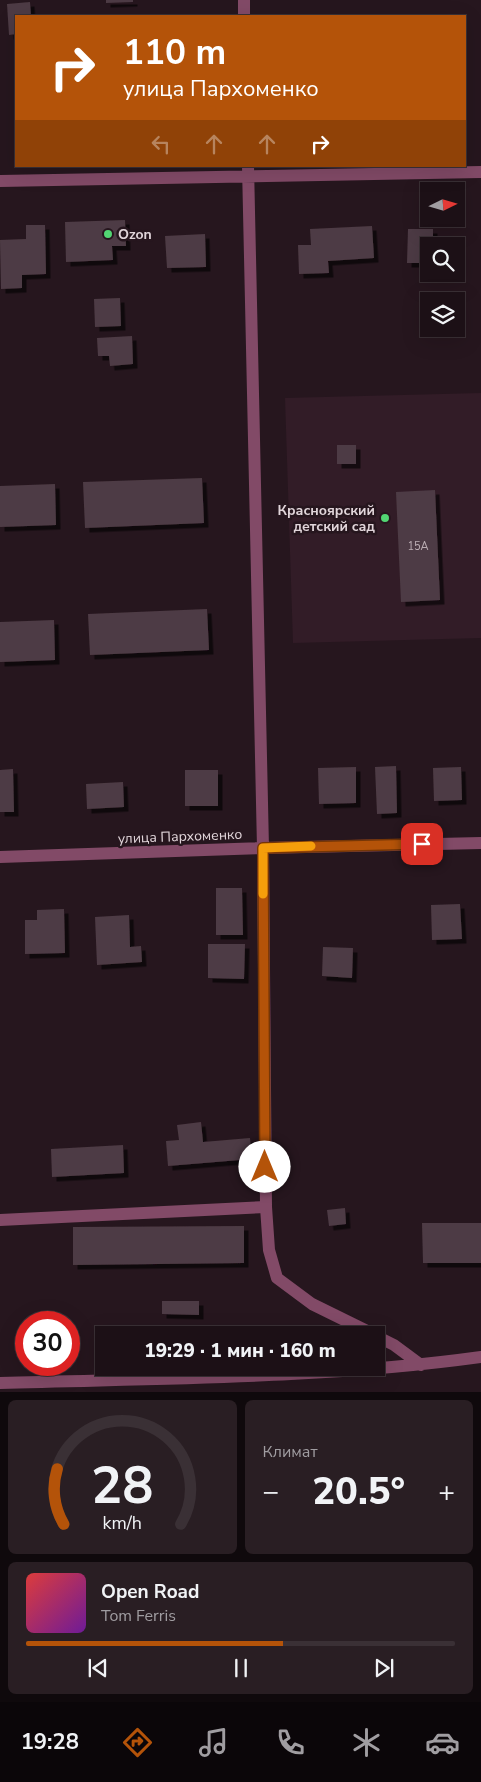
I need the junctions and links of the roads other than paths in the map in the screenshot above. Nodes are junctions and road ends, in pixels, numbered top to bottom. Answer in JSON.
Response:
{"nodes":[{"id":1,"x":244,"y":0,"type":"edge"},
{"id":2,"x":244,"y":15,"type":"edge"},
{"id":3,"x":248,"y":171,"type":"edge"},
{"id":4,"x":481,"y":172,"type":"edge"},
{"id":5,"x":0,"y":181,"type":"edge"},
{"id":6,"x":481,"y":842,"type":"edge"},
{"id":7,"x":263,"y":848,"type":"junction"},
{"id":8,"x":0,"y":857,"type":"edge"},
{"id":9,"x":266,"y":1207,"type":"junction"},
{"id":10,"x":0,"y":1220,"type":"edge"},
{"id":11,"x":357,"y":1326,"type":"edge"},
{"id":12,"x":385,"y":1340,"type":"edge"},
{"id":13,"x":481,"y":1357,"type":"edge"},
{"id":14,"x":421,"y":1365,"type":"junction"},
{"id":15,"x":0,"y":1383,"type":"edge"}],
"edges":[{"from":1,"to":2,"type":"street"},
{"from":3,"to":4,"type":"street"},
{"from":3,"to":5,"type":"street"},
{"from":3,"to":7,"type":"street"},
{"from":6,"to":7,"type":"street","name":"улица Пархоменко"},
{"from":7,"to":8,"type":"street","name":"улица Пархоменко"},
{"from":7,"to":9,"type":"street"},
{"from":9,"to":10,"type":"street"},
{"from":9,"to":11,"type":"street"},
{"from":12,"to":14,"type":"street"},
{"from":13,"to":14,"type":"street"},
{"from":14,"to":15,"type":"street"}]}
